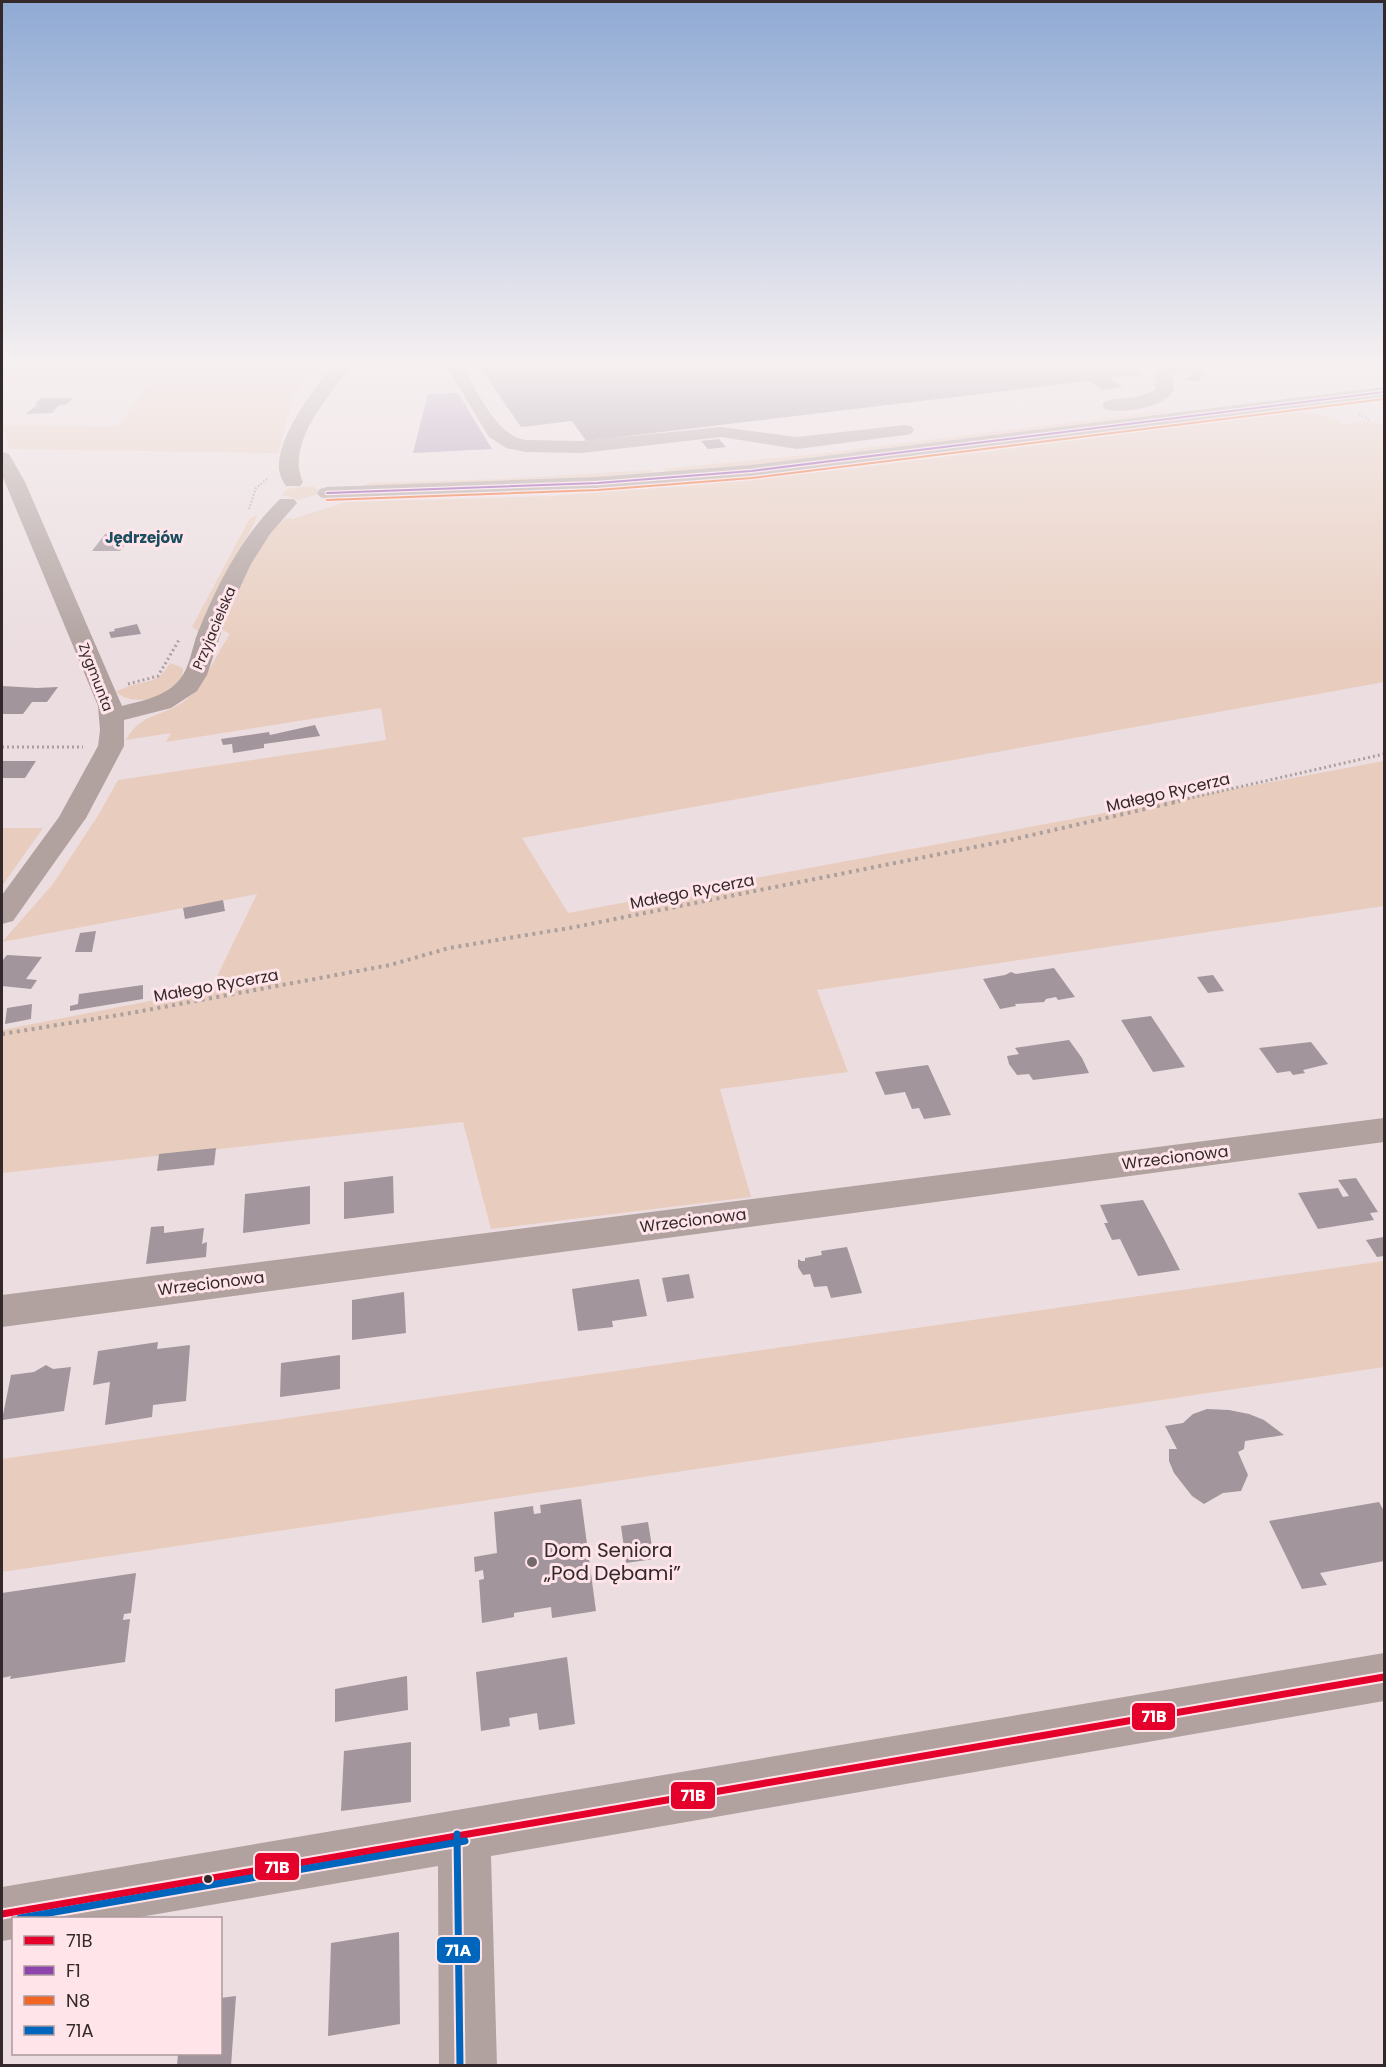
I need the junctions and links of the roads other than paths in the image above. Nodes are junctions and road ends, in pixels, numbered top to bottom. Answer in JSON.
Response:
{"nodes":[{"id":1,"x":2,"y":458,"type":"edge"},
{"id":2,"x":290,"y":458,"type":"edge"},
{"id":3,"x":851,"y":458,"type":"edge"},
{"id":4,"x":293,"y":492,"type":"junction"},
{"id":5,"x":108,"y":703,"type":"junction"},
{"id":6,"x":2,"y":915,"type":"edge"},
{"id":7,"x":1384,"y":1130,"type":"edge"},
{"id":8,"x":2,"y":1311,"type":"edge"},
{"id":9,"x":1384,"y":1677,"type":"edge"},
{"id":10,"x":464,"y":1834,"type":"junction"},
{"id":11,"x":2,"y":1914,"type":"edge"},
{"id":12,"x":468,"y":2066,"type":"edge"}],
"edges":[{"from":1,"to":5,"type":"street","name":"Zygmunta"},
{"from":2,"to":4,"type":"street"},
{"from":3,"to":4,"type":"street"},
{"from":4,"to":5,"type":"street","name":"Przyjacielska"},
{"from":5,"to":6,"type":"street","name":"Zygmunta"},
{"from":7,"to":8,"type":"street","name":"Wrzecionowa"},
{"from":9,"to":10,"type":"street"},
{"from":10,"to":11,"type":"street"},
{"from":10,"to":12,"type":"street"}]}
